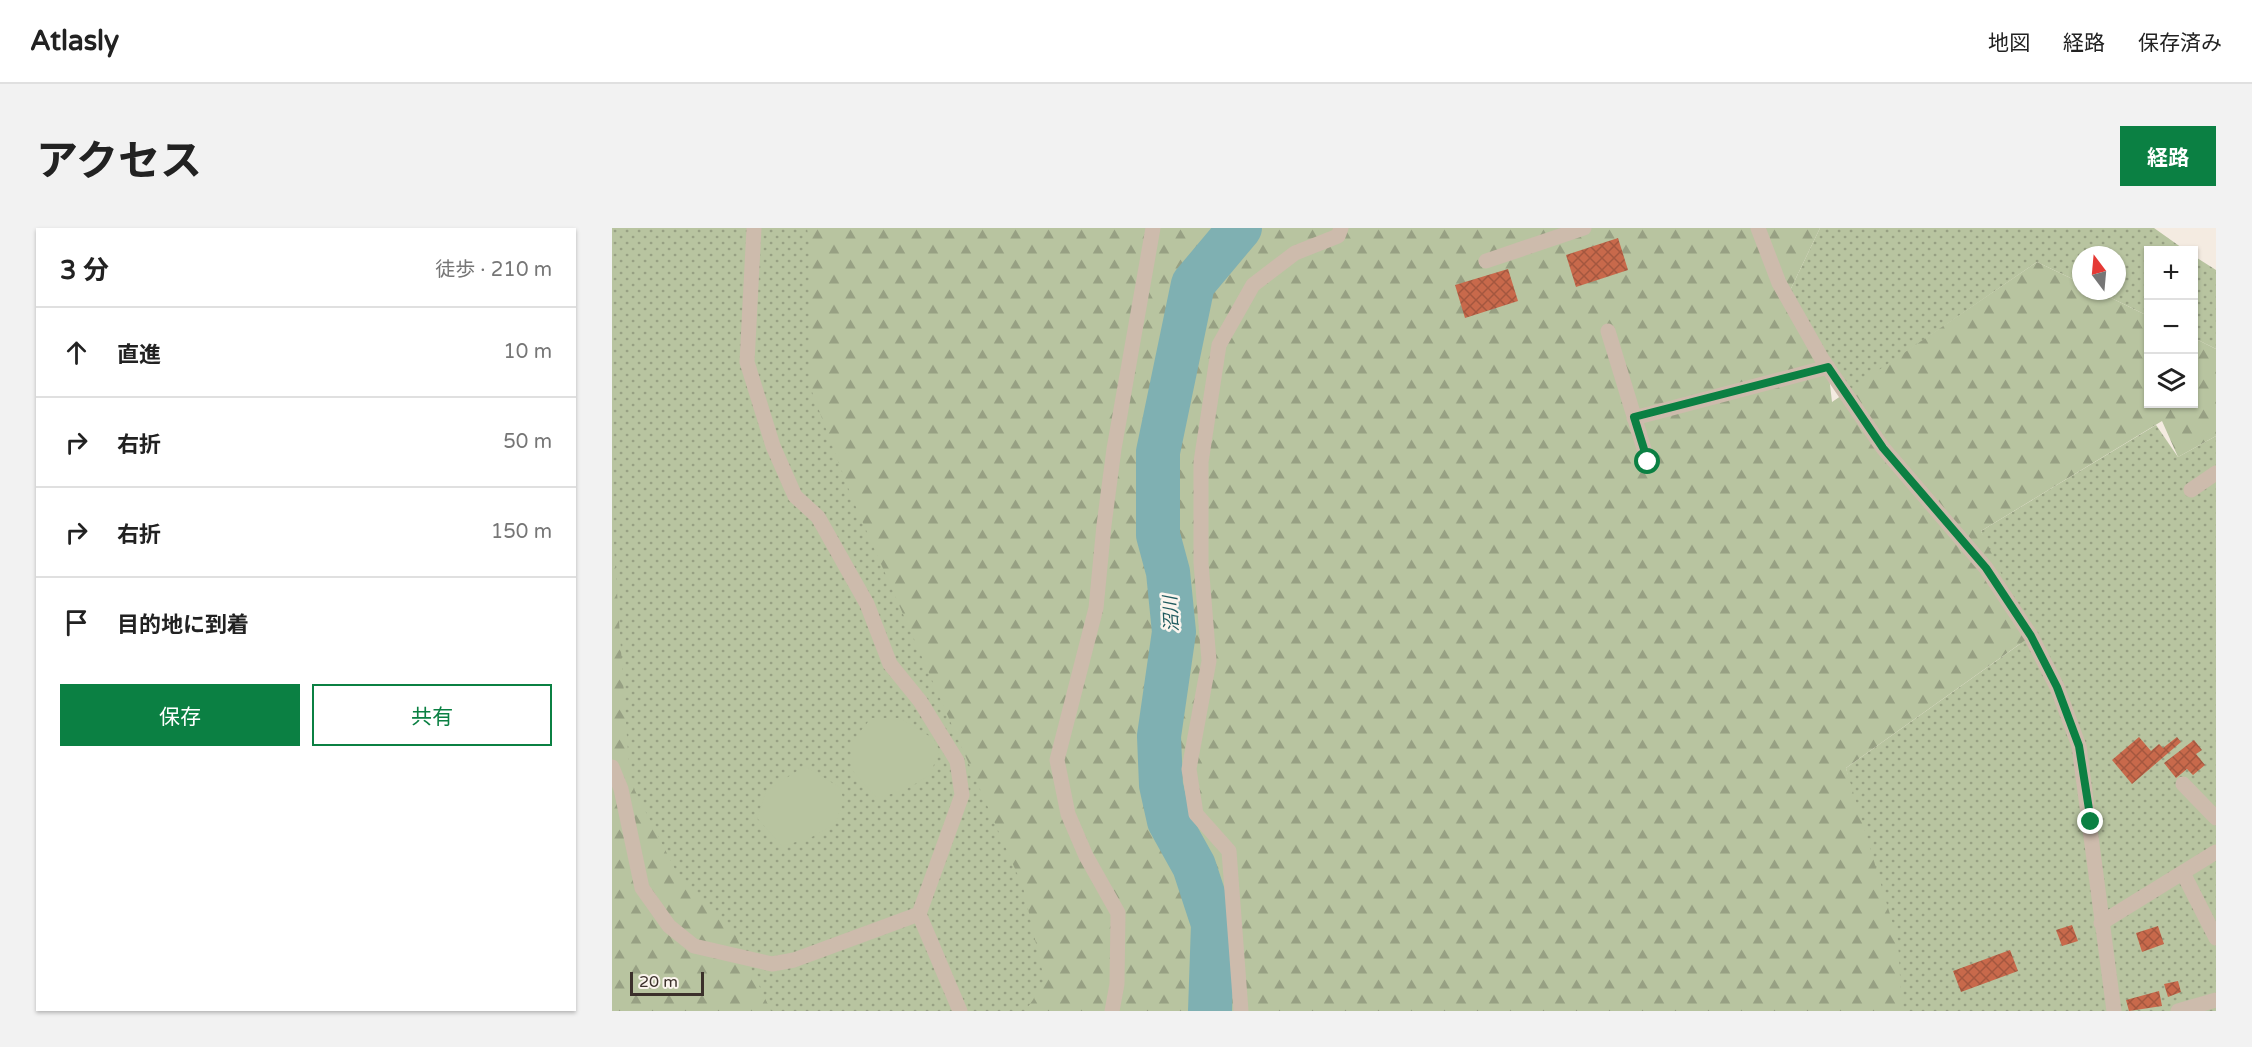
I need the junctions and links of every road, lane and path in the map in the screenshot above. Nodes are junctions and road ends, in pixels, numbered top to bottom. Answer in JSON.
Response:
{"nodes":[{"id":1,"x":754,"y":228,"type":"edge"},
{"id":2,"x":1153,"y":228,"type":"edge"},
{"id":3,"x":1341,"y":228,"type":"edge"},
{"id":4,"x":1584,"y":228,"type":"edge"},
{"id":5,"x":1758,"y":228,"type":"edge"},
{"id":6,"x":1486,"y":261,"type":"dead end"},
{"id":7,"x":1608,"y":331,"type":"dead end"},
{"id":8,"x":1828,"y":367,"type":"junction"},
{"id":9,"x":1634,"y":417,"type":"junction"},
{"id":10,"x":1648,"y":462,"type":"dead end"},
{"id":11,"x":2216,"y":472,"type":"edge"},
{"id":12,"x":2191,"y":490,"type":"dead end"},
{"id":13,"x":612,"y":766,"type":"edge"},
{"id":14,"x":2183,"y":784,"type":"dead end"},
{"id":15,"x":2216,"y":818,"type":"edge"},
{"id":16,"x":2216,"y":852,"type":"edge"},
{"id":17,"x":2183,"y":873,"type":"junction"},
{"id":18,"x":920,"y":914,"type":"junction"},
{"id":19,"x":2102,"y":923,"type":"junction"},
{"id":20,"x":2216,"y":938,"type":"edge"},
{"id":21,"x":2216,"y":1000,"type":"edge"},
{"id":22,"x":960,"y":1011,"type":"edge"},
{"id":23,"x":1112,"y":1011,"type":"edge"},
{"id":24,"x":1241,"y":1011,"type":"edge"},
{"id":25,"x":2114,"y":1011,"type":"edge"},
{"id":26,"x":2178,"y":1011,"type":"edge"}],
"edges":[{"from":1,"to":18,"type":"street"},
{"from":2,"to":23,"type":"street"},
{"from":3,"to":24,"type":"street"},
{"from":4,"to":6,"type":"street"},
{"from":5,"to":8,"type":"street"},
{"from":7,"to":9,"type":"street"},
{"from":8,"to":9,"type":"street"},
{"from":8,"to":19,"type":"street"},
{"from":9,"to":10,"type":"street"},
{"from":11,"to":12,"type":"street"},
{"from":13,"to":18,"type":"street"},
{"from":14,"to":15,"type":"street"},
{"from":16,"to":17,"type":"street"},
{"from":17,"to":19,"type":"street"},
{"from":17,"to":20,"type":"street"},
{"from":18,"to":22,"type":"street"},
{"from":19,"to":25,"type":"street"},
{"from":21,"to":26,"type":"street"}]}
